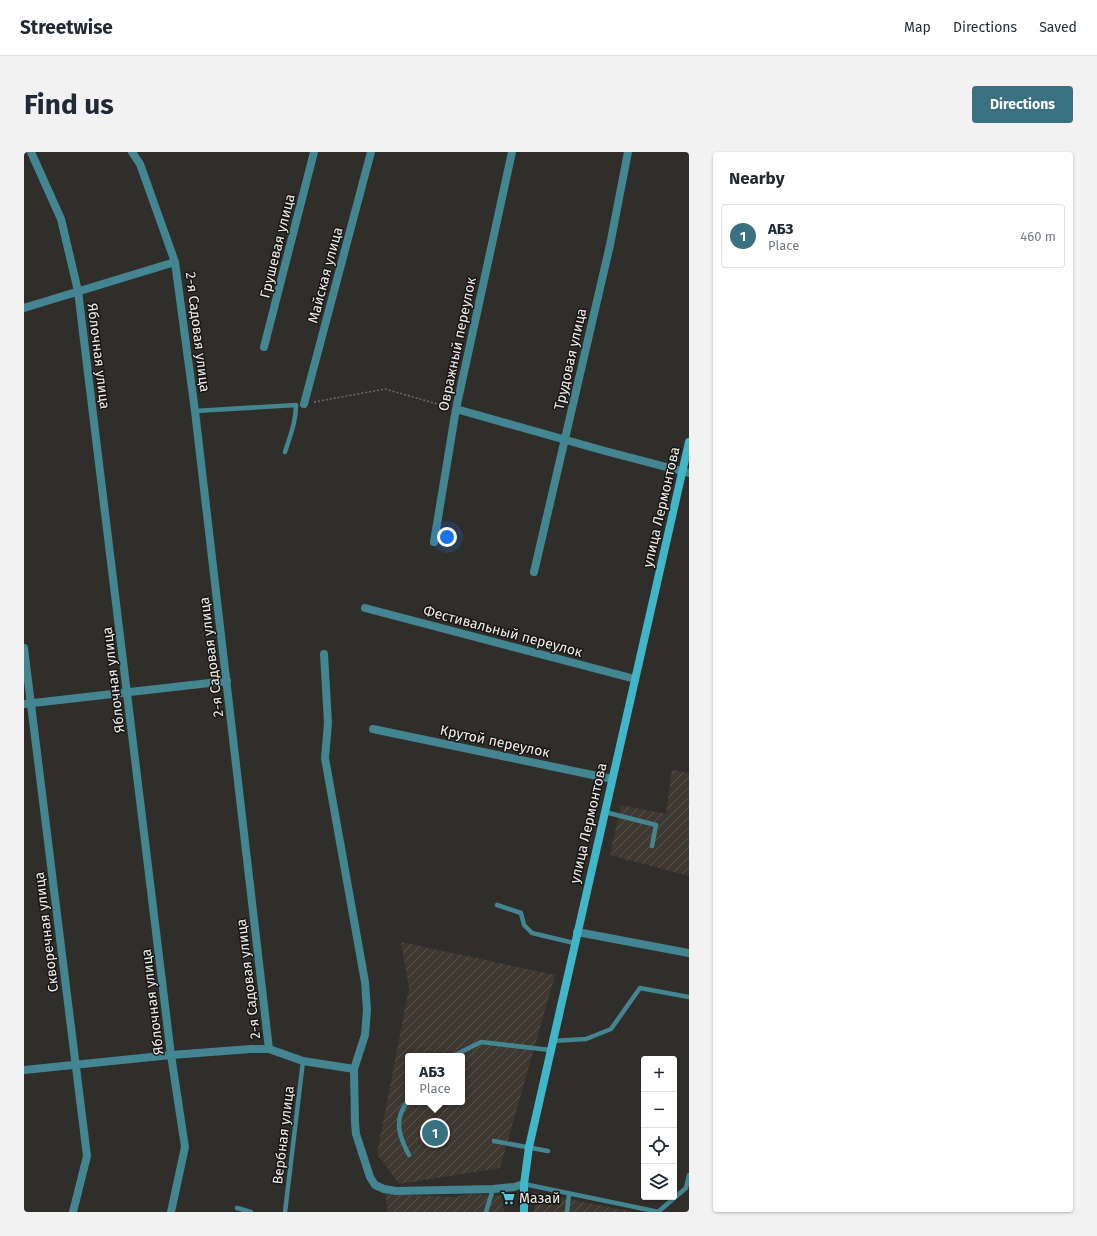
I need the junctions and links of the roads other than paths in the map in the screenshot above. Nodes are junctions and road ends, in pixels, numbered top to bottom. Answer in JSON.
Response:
{"nodes":[{"id":1,"x":31,"y":152,"type":"edge"},
{"id":2,"x":132,"y":152,"type":"edge"},
{"id":3,"x":314,"y":152,"type":"edge"},
{"id":4,"x":371,"y":152,"type":"edge"},
{"id":5,"x":512,"y":152,"type":"edge"},
{"id":6,"x":628,"y":152,"type":"edge"},
{"id":7,"x":175,"y":262,"type":"junction"},
{"id":8,"x":78,"y":291,"type":"junction"},
{"id":9,"x":24,"y":308,"type":"edge"},
{"id":10,"x":264,"y":347,"type":"dead end"},
{"id":11,"x":304,"y":404,"type":"road end"},
{"id":12,"x":456,"y":409,"type":"junction"},
{"id":13,"x":195,"y":411,"type":"junction"},
{"id":14,"x":565,"y":440,"type":"junction"},
{"id":15,"x":689,"y":442,"type":"edge"},
{"id":16,"x":285,"y":452,"type":"dead end"},
{"id":17,"x":686,"y":473,"type":"edge"},
{"id":18,"x":434,"y":542,"type":"dead end"},
{"id":19,"x":534,"y":572,"type":"dead end"},
{"id":20,"x":365,"y":608,"type":"dead end"},
{"id":21,"x":24,"y":648,"type":"edge"},
{"id":22,"x":324,"y":654,"type":"dead end"},
{"id":23,"x":635,"y":679,"type":"junction"},
{"id":24,"x":226,"y":681,"type":"junction"},
{"id":25,"x":128,"y":692,"type":"junction"},
{"id":26,"x":27,"y":704,"type":"edge"},
{"id":27,"x":373,"y":729,"type":"dead end"},
{"id":28,"x":612,"y":779,"type":"junction"},
{"id":29,"x":604,"y":812,"type":"junction"},
{"id":30,"x":652,"y":846,"type":"dead end"},
{"id":31,"x":497,"y":905,"type":"dead end"},
{"id":32,"x":577,"y":932,"type":"junction"},
{"id":33,"x":574,"y":943,"type":"junction"},
{"id":34,"x":689,"y":953,"type":"edge"},
{"id":35,"x":689,"y":997,"type":"edge"},
{"id":36,"x":552,"y":1041,"type":"junction"},
{"id":37,"x":269,"y":1050,"type":"junction"},
{"id":38,"x":550,"y":1050,"type":"junction"},
{"id":39,"x":459,"y":1053,"type":"edge"},
{"id":40,"x":171,"y":1055,"type":"junction"},
{"id":41,"x":303,"y":1062,"type":"junction"},
{"id":42,"x":75,"y":1065,"type":"junction"},
{"id":43,"x":354,"y":1069,"type":"junction"},
{"id":44,"x":24,"y":1070,"type":"edge"},
{"id":45,"x":406,"y":1105,"type":"edge"},
{"id":46,"x":494,"y":1141,"type":"dead end"},
{"id":47,"x":528,"y":1147,"type":"junction"},
{"id":48,"x":548,"y":1151,"type":"dead end"},
{"id":49,"x":409,"y":1155,"type":"dead end"},
{"id":50,"x":689,"y":1175,"type":"edge"},
{"id":51,"x":524,"y":1184,"type":"junction"},
{"id":52,"x":493,"y":1189,"type":"junction"},
{"id":53,"x":569,"y":1194,"type":"junction"},
{"id":54,"x":237,"y":1208,"type":"dead end"},
{"id":55,"x":73,"y":1212,"type":"edge"},
{"id":56,"x":171,"y":1212,"type":"edge"},
{"id":57,"x":251,"y":1212,"type":"edge"},
{"id":58,"x":285,"y":1212,"type":"edge"},
{"id":59,"x":486,"y":1212,"type":"edge"},
{"id":60,"x":524,"y":1212,"type":"edge"},
{"id":61,"x":566,"y":1212,"type":"edge"},
{"id":62,"x":659,"y":1212,"type":"edge"}],
"edges":[{"from":1,"to":8,"type":"street","name":"Яблочная улица"},
{"from":2,"to":7,"type":"street","name":"2-я Садовая улица"},
{"from":3,"to":10,"type":"street","name":"Грушевая улица"},
{"from":4,"to":11,"type":"street","name":"Майская улица"},
{"from":5,"to":12,"type":"street","name":"Овражный переулок"},
{"from":6,"to":14,"type":"street","name":"Трудовая улица"},
{"from":7,"to":8,"type":"street"},
{"from":7,"to":13,"type":"street","name":"2-я Садовая улица"},
{"from":8,"to":9,"type":"street"},
{"from":8,"to":25,"type":"street","name":"Яблочная улица"},
{"from":12,"to":14,"type":"street"},
{"from":12,"to":18,"type":"street","name":"Овражный переулок"},
{"from":13,"to":16,"type":"lane"},
{"from":13,"to":24,"type":"street","name":"2-я Садовая улица"},
{"from":14,"to":17,"type":"street"},
{"from":14,"to":19,"type":"street","name":"Трудовая улица"},
{"from":15,"to":17,"type":"street","name":"улица Лермонтова"},
{"from":17,"to":23,"type":"street","name":"улица Лермонтова"},
{"from":20,"to":23,"type":"street","name":"Фестивальный переулок"},
{"from":21,"to":26,"type":"street","name":"Скворечная улица"},
{"from":22,"to":43,"type":"street"},
{"from":23,"to":28,"type":"street","name":"улица Лермонтова"},
{"from":24,"to":25,"type":"street"},
{"from":24,"to":37,"type":"street","name":"2-я Садовая улица"},
{"from":25,"to":26,"type":"street"},
{"from":25,"to":40,"type":"street","name":"Яблочная улица"},
{"from":26,"to":42,"type":"street","name":"Скворечная улица"},
{"from":27,"to":28,"type":"street","name":"Крутой переулок"},
{"from":28,"to":29,"type":"street","name":"улица Лермонтова"},
{"from":29,"to":30,"type":"lane"},
{"from":29,"to":32,"type":"street","name":"улица Лермонтова"},
{"from":31,"to":33,"type":"lane"},
{"from":32,"to":33,"type":"street","name":"улица Лермонтова"},
{"from":32,"to":34,"type":"street"},
{"from":33,"to":36,"type":"street","name":"улица Лермонтова"},
{"from":35,"to":36,"type":"lane"},
{"from":36,"to":38,"type":"street","name":"улица Лермонтова"},
{"from":37,"to":40,"type":"street"},
{"from":37,"to":41,"type":"street"},
{"from":38,"to":39,"type":"lane"},
{"from":38,"to":47,"type":"street","name":"улица Лермонтова"},
{"from":40,"to":42,"type":"street"},
{"from":40,"to":56,"type":"street","name":"Яблочная улица"},
{"from":41,"to":43,"type":"street"},
{"from":41,"to":58,"type":"lane","name":"Вербная улица"},
{"from":42,"to":44,"type":"street"},
{"from":42,"to":55,"type":"street","name":"Скворечная улица"},
{"from":43,"to":52,"type":"street"},
{"from":45,"to":49,"type":"lane"},
{"from":46,"to":47,"type":"lane"},
{"from":47,"to":48,"type":"lane"},
{"from":47,"to":51,"type":"street","name":"улица Лермонтова"},
{"from":50,"to":62,"type":"lane"},
{"from":51,"to":52,"type":"street"},
{"from":51,"to":53,"type":"lane"},
{"from":51,"to":60,"type":"street","name":"улица Лермонтова"},
{"from":52,"to":59,"type":"lane"},
{"from":53,"to":61,"type":"lane"},
{"from":53,"to":62,"type":"lane"},
{"from":54,"to":57,"type":"lane"}]}
